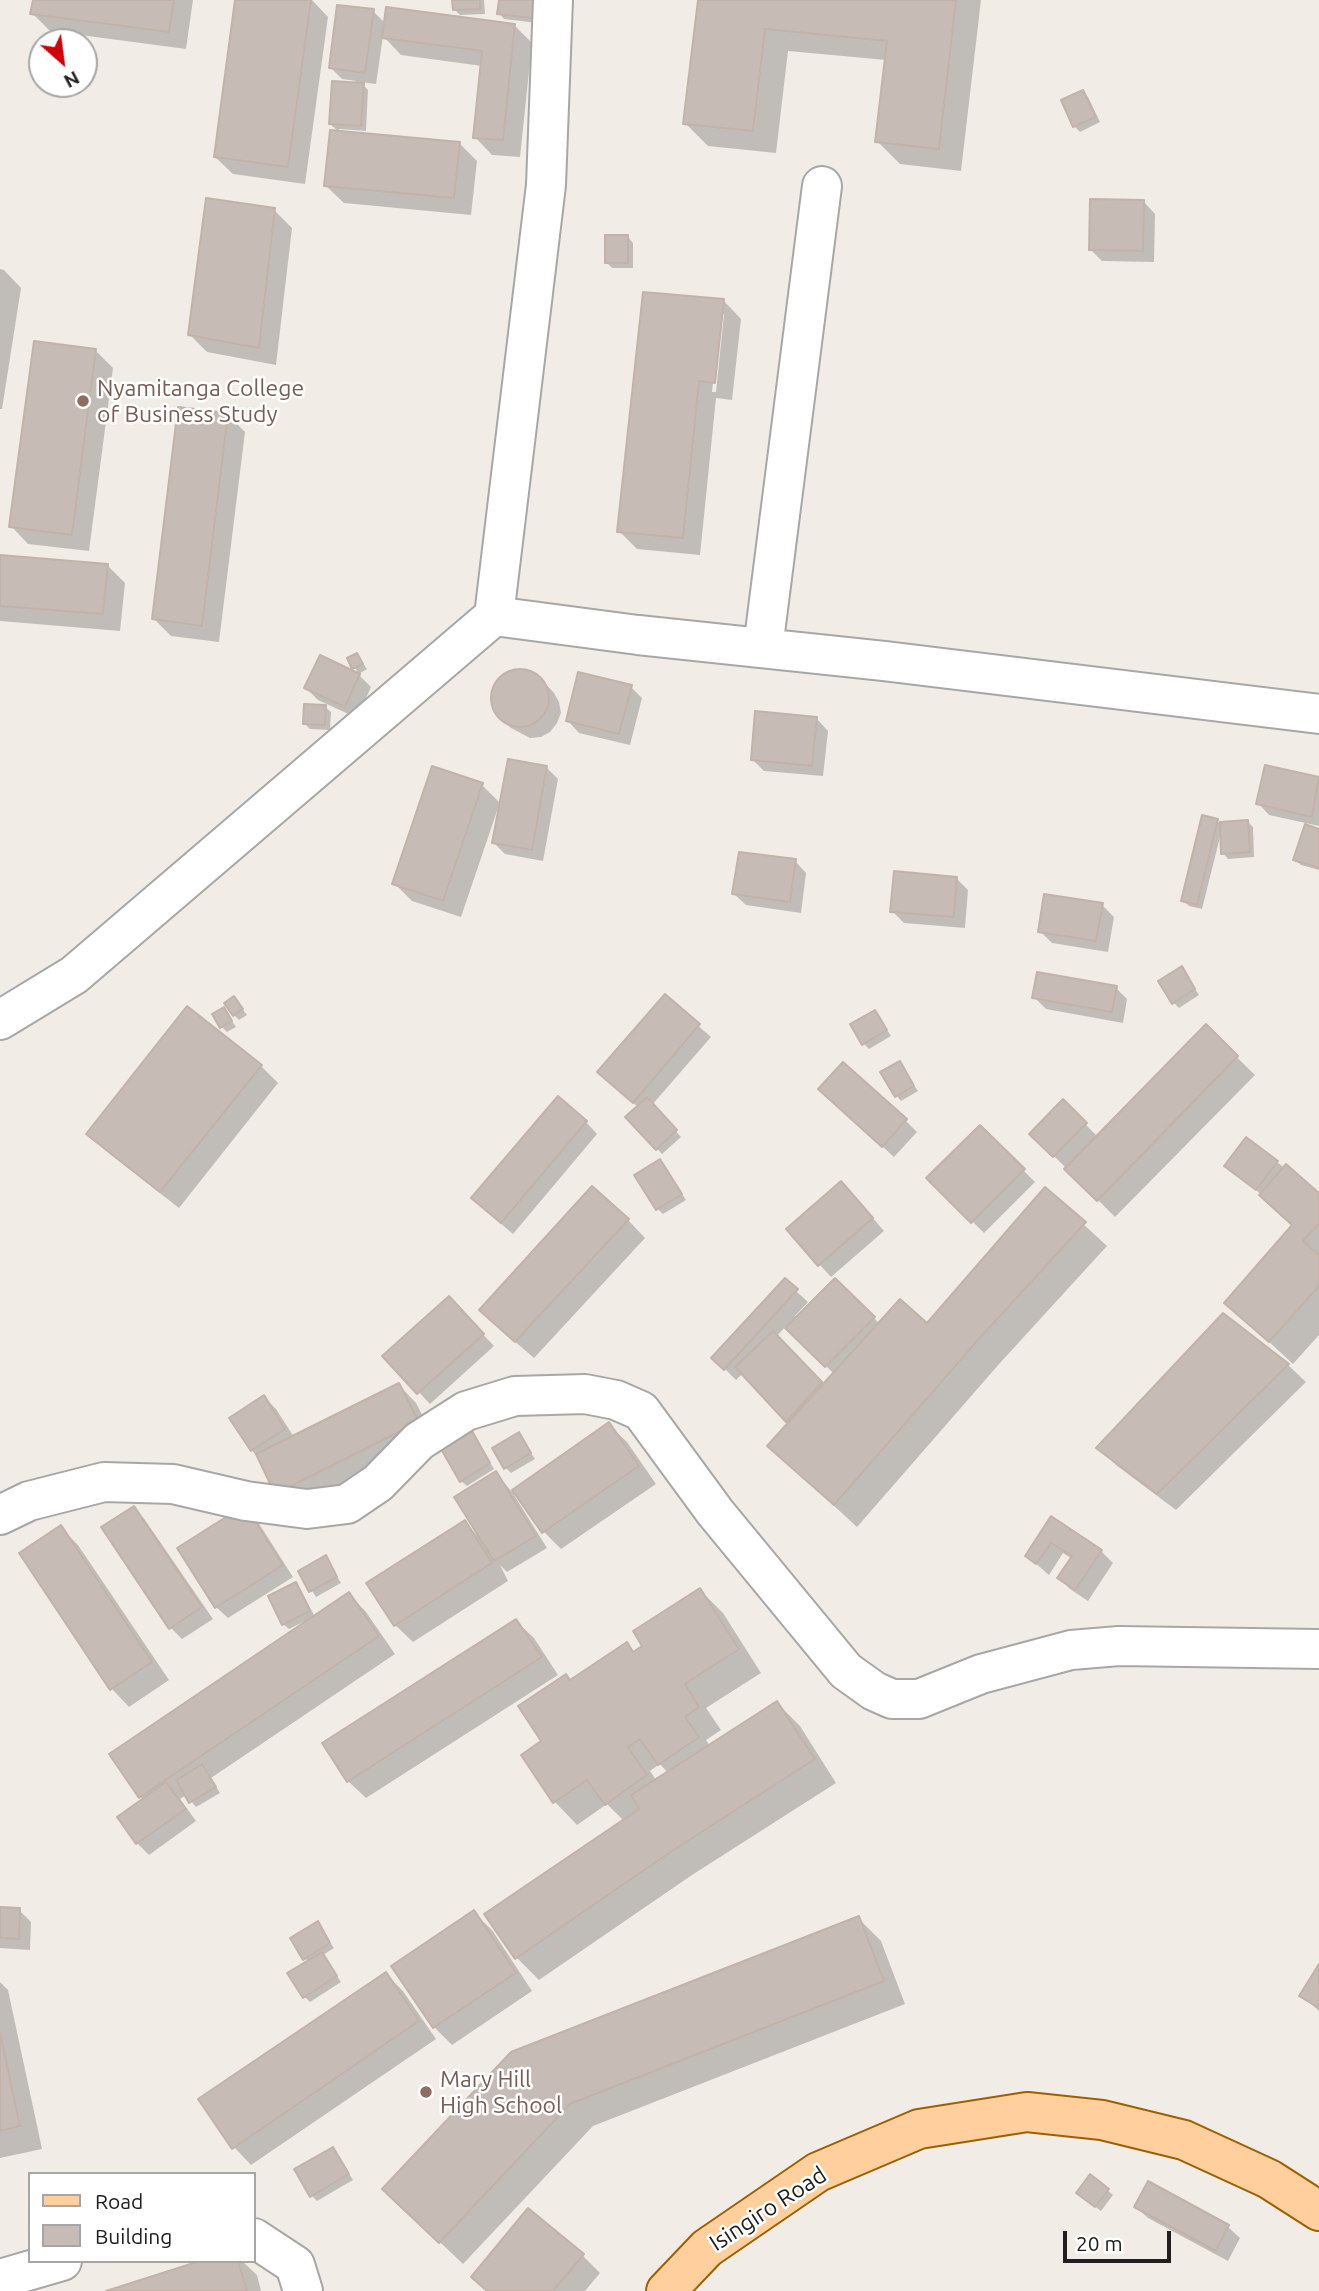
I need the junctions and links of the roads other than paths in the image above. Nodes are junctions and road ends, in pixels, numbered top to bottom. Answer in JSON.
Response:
{"nodes":[{"id":1,"x":553,"y":0,"type":"edge"},
{"id":2,"x":822,"y":186,"type":"dead end"},
{"id":3,"x":494,"y":616,"type":"junction"},
{"id":4,"x":763,"y":648,"type":"junction"},
{"id":5,"x":1319,"y":714,"type":"edge"},
{"id":6,"x":0,"y":1020,"type":"edge"},
{"id":7,"x":0,"y":1515,"type":"edge"},
{"id":8,"x":1319,"y":1649,"type":"edge"},
{"id":9,"x":1319,"y":2211,"type":"edge"},
{"id":10,"x":256,"y":2239,"type":"edge"},
{"id":11,"x":55,"y":2263,"type":"edge"},
{"id":12,"x":0,"y":2278,"type":"edge"},
{"id":13,"x":303,"y":2291,"type":"edge"},
{"id":14,"x":666,"y":2291,"type":"edge"}],
"edges":[{"from":1,"to":3,"type":"street"},
{"from":2,"to":4,"type":"street"},
{"from":3,"to":4,"type":"street"},
{"from":3,"to":6,"type":"street"},
{"from":4,"to":5,"type":"street"},
{"from":7,"to":8,"type":"street"},
{"from":9,"to":14,"type":"main road","name":"Isingiro Road"},
{"from":10,"to":13,"type":"street"},
{"from":11,"to":12,"type":"street"}]}
